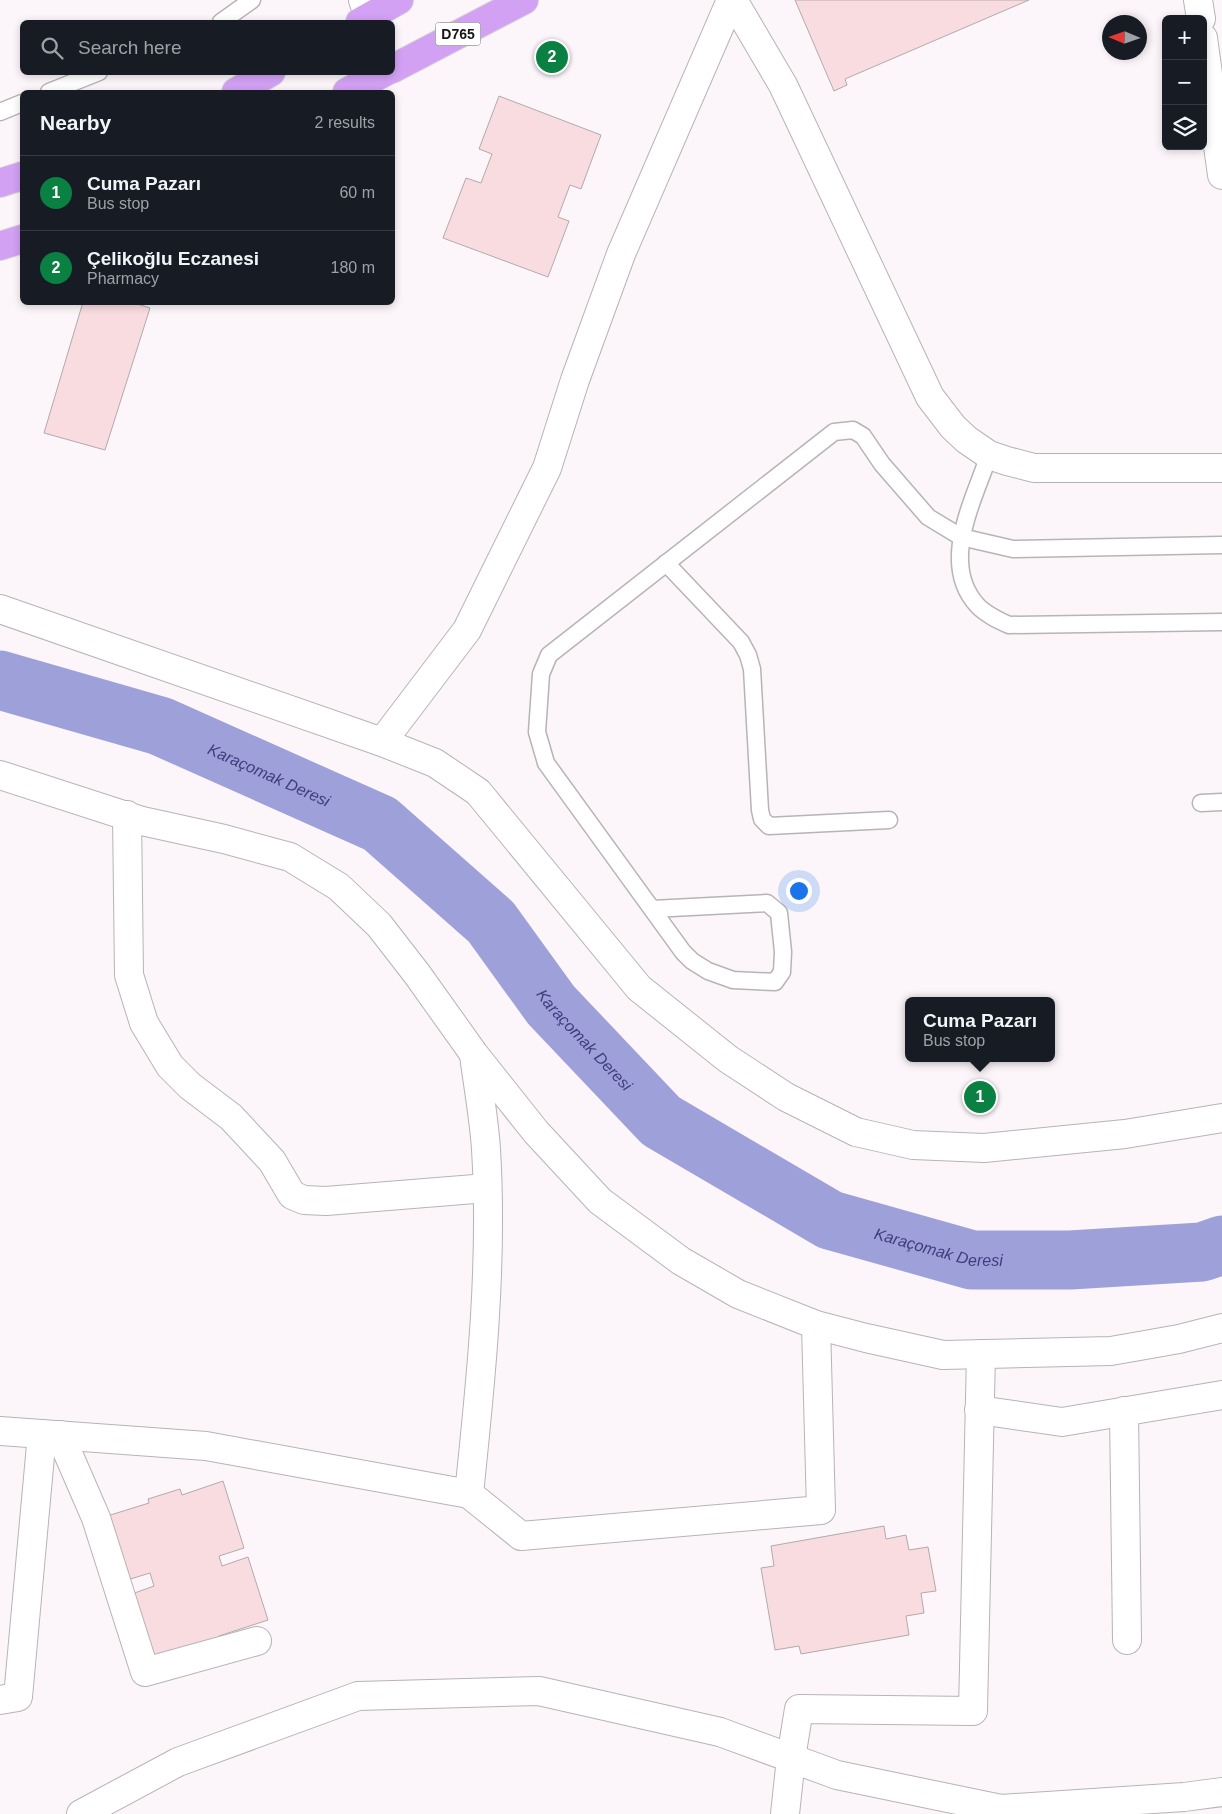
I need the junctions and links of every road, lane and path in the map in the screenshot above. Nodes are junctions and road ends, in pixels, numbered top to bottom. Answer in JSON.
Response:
{"nodes":[{"id":1,"x":252,"y":0,"type":"edge"},
{"id":2,"x":399,"y":0,"type":"edge"},
{"id":3,"x":524,"y":0,"type":"edge"},
{"id":4,"x":732,"y":0,"type":"edge"},
{"id":5,"x":1198,"y":0,"type":"edge"},
{"id":6,"x":364,"y":13,"type":"edge"},
{"id":7,"x":1200,"y":15,"type":"edge"},
{"id":8,"x":224,"y":20,"type":"edge"},
{"id":9,"x":1206,"y":60,"type":"edge"},
{"id":10,"x":395,"y":67,"type":"edge"},
{"id":11,"x":92,"y":75,"type":"edge"},
{"id":12,"x":267,"y":75,"type":"edge"},
{"id":13,"x":379,"y":75,"type":"edge"},
{"id":14,"x":54,"y":90,"type":"edge"},
{"id":15,"x":240,"y":90,"type":"edge"},
{"id":16,"x":351,"y":90,"type":"edge"},
{"id":17,"x":20,"y":104,"type":"edge"},
{"id":18,"x":0,"y":112,"type":"edge"},
{"id":19,"x":1222,"y":175,"type":"edge"},
{"id":20,"x":20,"y":177,"type":"edge"},
{"id":21,"x":0,"y":183,"type":"edge"},
{"id":22,"x":20,"y":239,"type":"edge"},
{"id":23,"x":0,"y":246,"type":"edge"},
{"id":24,"x":989,"y":455,"type":"junction"},
{"id":25,"x":1222,"y":468,"type":"edge"},
{"id":26,"x":961,"y":537,"type":"junction"},
{"id":27,"x":1222,"y":545,"type":"edge"},
{"id":28,"x":666,"y":563,"type":"junction"},
{"id":29,"x":0,"y":609,"type":"edge"},
{"id":30,"x":1222,"y":622,"type":"edge"},
{"id":31,"x":382,"y":742,"type":"junction"},
{"id":32,"x":0,"y":775,"type":"edge"},
{"id":33,"x":1222,"y":802,"type":"edge"},
{"id":34,"x":1201,"y":803,"type":"dead end"},
{"id":35,"x":127,"y":816,"type":"junction"},
{"id":36,"x":889,"y":820,"type":"dead end"},
{"id":37,"x":652,"y":909,"type":"junction"},
{"id":38,"x":474,"y":1054,"type":"junction"},
{"id":39,"x":1222,"y":1118,"type":"edge"},
{"id":40,"x":487,"y":1188,"type":"junction"},
{"id":41,"x":816,"y":1325,"type":"junction"},
{"id":42,"x":1222,"y":1328,"type":"edge"},
{"id":43,"x":981,"y":1354,"type":"junction"},
{"id":44,"x":1222,"y":1395,"type":"edge"},
{"id":45,"x":980,"y":1410,"type":"junction"},
{"id":46,"x":1124,"y":1411,"type":"junction"},
{"id":47,"x":0,"y":1431,"type":"edge"},
{"id":48,"x":51,"y":1435,"type":"junction"},
{"id":49,"x":469,"y":1494,"type":"junction"},
{"id":50,"x":1127,"y":1640,"type":"dead end"},
{"id":51,"x":257,"y":1641,"type":"dead end"},
{"id":52,"x":0,"y":1700,"type":"edge"},
{"id":53,"x":791,"y":1758,"type":"junction"},
{"id":54,"x":1222,"y":1792,"type":"edge"},
{"id":55,"x":81,"y":1814,"type":"edge"},
{"id":56,"x":785,"y":1814,"type":"edge"}],
"edges":[{"from":1,"to":8,"type":"lane"},
{"from":2,"to":6,"type":"highway"},
{"from":3,"to":10,"type":"highway","number":"D765"},
{"from":4,"to":24,"type":"street"},
{"from":4,"to":31,"type":"street"},
{"from":5,"to":7,"type":"street"},
{"from":9,"to":19,"type":"street"},
{"from":11,"to":14,"type":"lane"},
{"from":12,"to":15,"type":"highway"},
{"from":13,"to":16,"type":"highway"},
{"from":17,"to":18,"type":"lane"},
{"from":20,"to":21,"type":"highway"},
{"from":22,"to":23,"type":"highway"},
{"from":24,"to":25,"type":"street"},
{"from":24,"to":26,"type":"lane"},
{"from":26,"to":27,"type":"lane"},
{"from":26,"to":28,"type":"lane"},
{"from":26,"to":30,"type":"lane"},
{"from":28,"to":36,"type":"lane"},
{"from":28,"to":37,"type":"lane"},
{"from":29,"to":31,"type":"street"},
{"from":31,"to":39,"type":"street"},
{"from":32,"to":35,"type":"street"},
{"from":33,"to":34,"type":"lane"},
{"from":35,"to":38,"type":"street"},
{"from":35,"to":40,"type":"street"},
{"from":37,"to":37,"type":"lane"},
{"from":38,"to":40,"type":"street"},
{"from":38,"to":41,"type":"street"},
{"from":40,"to":49,"type":"street"},
{"from":41,"to":43,"type":"street"},
{"from":41,"to":49,"type":"street"},
{"from":42,"to":43,"type":"street"},
{"from":43,"to":45,"type":"street"},
{"from":44,"to":46,"type":"street"},
{"from":45,"to":46,"type":"street"},
{"from":45,"to":53,"type":"street"},
{"from":46,"to":50,"type":"street"},
{"from":47,"to":48,"type":"street"},
{"from":48,"to":49,"type":"street"},
{"from":48,"to":51,"type":"street"},
{"from":48,"to":52,"type":"street"},
{"from":53,"to":54,"type":"street"},
{"from":53,"to":55,"type":"street"},
{"from":53,"to":56,"type":"street"}]}
